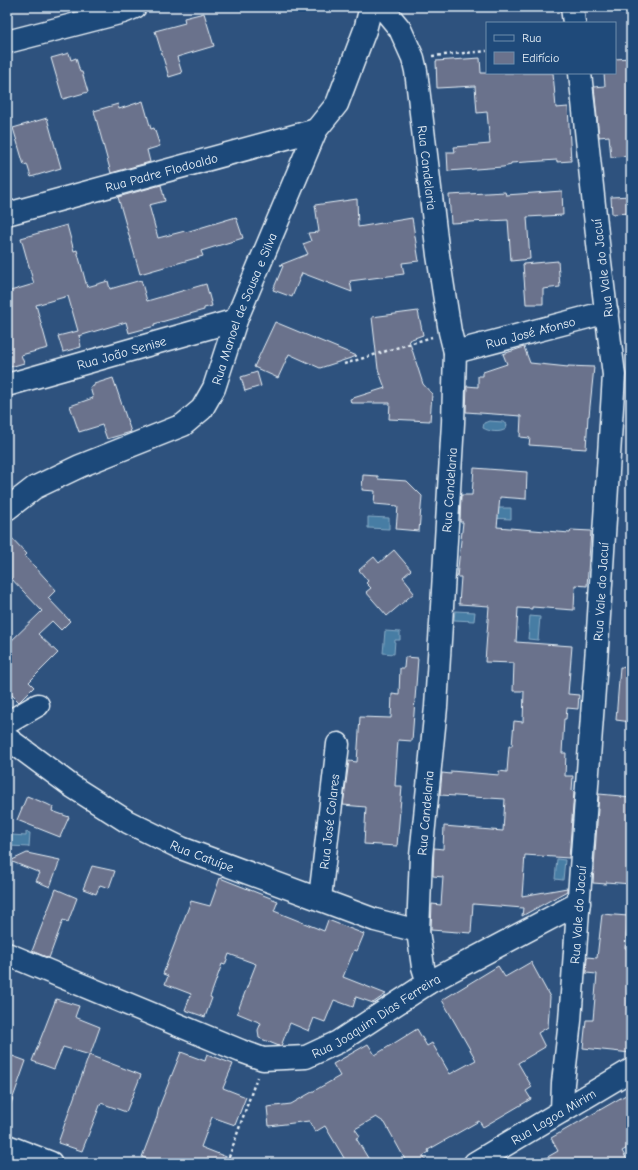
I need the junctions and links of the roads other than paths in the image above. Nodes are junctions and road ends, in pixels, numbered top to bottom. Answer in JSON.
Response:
{"nodes":[{"id":1,"x":135,"y":7,"type":"edge"},
{"id":2,"x":371,"y":7,"type":"edge"},
{"id":3,"x":382,"y":7,"type":"edge"},
{"id":4,"x":572,"y":7,"type":"edge"},
{"id":5,"x":574,"y":22,"type":"edge"},
{"id":6,"x":7,"y":42,"type":"edge"},
{"id":7,"x":580,"y":74,"type":"edge"},
{"id":8,"x":316,"y":130,"type":"junction"},
{"id":9,"x":7,"y":214,"type":"edge"},
{"id":10,"x":607,"y":312,"type":"junction"},
{"id":11,"x":236,"y":320,"type":"junction"},
{"id":12,"x":452,"y":342,"type":"junction"},
{"id":13,"x":7,"y":385,"type":"edge"},
{"id":14,"x":7,"y":509,"type":"edge"},
{"id":15,"x":38,"y":705,"type":"dead end"},
{"id":16,"x":7,"y":723,"type":"edge"},
{"id":17,"x":7,"y":738,"type":"edge"},
{"id":18,"x":338,"y":744,"type":"dead end"},
{"id":19,"x":320,"y":898,"type":"junction"},
{"id":20,"x":579,"y":903,"type":"junction"},
{"id":21,"x":418,"y":931,"type":"junction"},
{"id":22,"x":7,"y":954,"type":"edge"},
{"id":23,"x":428,"y":983,"type":"junction"},
{"id":24,"x":631,"y":1070,"type":"edge"},
{"id":25,"x":562,"y":1110,"type":"junction"},
{"id":26,"x":7,"y":1146,"type":"edge"},
{"id":27,"x":51,"y":1163,"type":"edge"},
{"id":28,"x":475,"y":1163,"type":"edge"}],
"edges":[{"from":1,"to":6,"type":"street"},
{"from":2,"to":8,"type":"street","name":"Rua Manoel de Sousa e Silva"},
{"from":3,"to":12,"type":"street","name":"Rua Candelaria"},
{"from":4,"to":5,"type":"street"},
{"from":7,"to":10,"type":"street","name":"Rua Vale do Jacuí"},
{"from":8,"to":9,"type":"street","name":"Rua Padre Flodoaldo"},
{"from":8,"to":11,"type":"street","name":"Rua Manoel de Sousa e Silva"},
{"from":10,"to":12,"type":"street","name":"Rua José Afonso"},
{"from":10,"to":20,"type":"street","name":"Rua Vale do Jacuí"},
{"from":11,"to":13,"type":"street","name":"Rua João Senise"},
{"from":11,"to":14,"type":"street","name":"Rua Manoel de Sousa e Silva"},
{"from":12,"to":21,"type":"street","name":"Rua Candelaria"},
{"from":15,"to":16,"type":"street"},
{"from":17,"to":19,"type":"street","name":"Rua Catuípe"},
{"from":18,"to":19,"type":"street","name":"Rua José Colares"},
{"from":19,"to":21,"type":"street","name":"Rua Catuípe"},
{"from":20,"to":23,"type":"street","name":"Rua Joaquim Dias Ferreira"},
{"from":20,"to":25,"type":"street","name":"Rua Vale do Jacuí"},
{"from":21,"to":23,"type":"street","name":"Rua Candelaria"},
{"from":22,"to":23,"type":"street","name":"Rua Joaquim Dias Ferreira"},
{"from":24,"to":25,"type":"street","name":"Rua Lagoa Mirim"},
{"from":25,"to":28,"type":"street","name":"Rua Lagoa Mirim"},
{"from":26,"to":27,"type":"street"}]}
